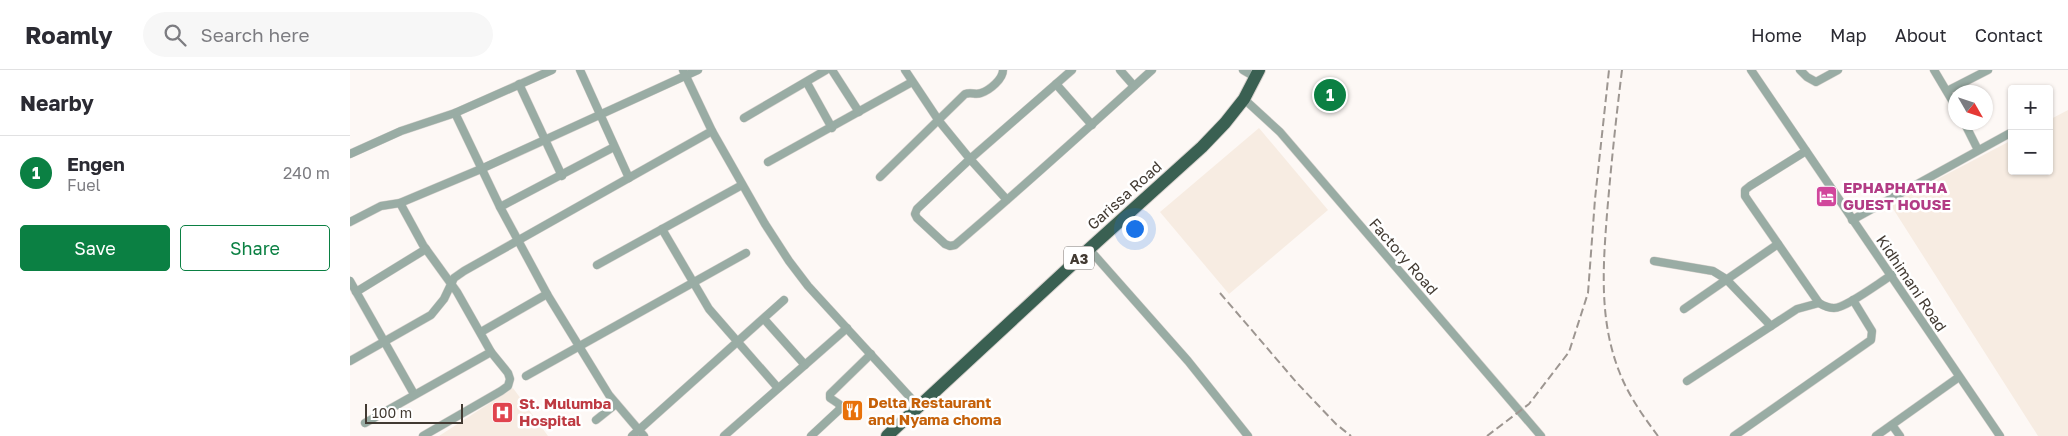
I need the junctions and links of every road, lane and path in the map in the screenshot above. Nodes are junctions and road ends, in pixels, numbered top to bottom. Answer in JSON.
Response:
{"nodes":[{"id":1,"x":552,"y":70,"type":"edge"},
{"id":2,"x":580,"y":70,"type":"edge"},
{"id":3,"x":698,"y":70,"type":"edge"},
{"id":4,"x":826,"y":70,"type":"edge"},
{"id":5,"x":832,"y":70,"type":"edge"},
{"id":6,"x":905,"y":70,"type":"edge"},
{"id":7,"x":1003,"y":70,"type":"edge"},
{"id":8,"x":1072,"y":70,"type":"edge"},
{"id":9,"x":1120,"y":70,"type":"edge"},
{"id":10,"x":1152,"y":70,"type":"edge"},
{"id":11,"x":1243,"y":70,"type":"edge"},
{"id":12,"x":1751,"y":70,"type":"edge"},
{"id":13,"x":1800,"y":70,"type":"edge"},
{"id":14,"x":1838,"y":70,"type":"edge"},
{"id":15,"x":1934,"y":70,"type":"edge"},
{"id":16,"x":1988,"y":70,"type":"edge"},
{"id":17,"x":684,"y":73,"type":"edge"},
{"id":18,"x":1257,"y":74,"type":"edge"},
{"id":19,"x":912,"y":82,"type":"junction"},
{"id":20,"x":807,"y":83,"type":"junction"},
{"id":21,"x":519,"y":84,"type":"junction"},
{"id":22,"x":1056,"y":84,"type":"junction"},
{"id":23,"x":1134,"y":86,"type":"junction"},
{"id":24,"x":1947,"y":91,"type":"joint"},
{"id":25,"x":1244,"y":99,"type":"junction"},
{"id":26,"x":859,"y":112,"type":"junction"},
{"id":27,"x":455,"y":113,"type":"junction"},
{"id":28,"x":602,"y":114,"type":"junction"},
{"id":29,"x":744,"y":118,"type":"dead end"},
{"id":30,"x":939,"y":121,"type":"junction"},
{"id":31,"x":1092,"y":125,"type":"junction"},
{"id":32,"x":832,"y":128,"type":"junction"},
{"id":33,"x":1968,"y":130,"type":"edge"},
{"id":34,"x":712,"y":131,"type":"junction"},
{"id":35,"x":2008,"y":134,"type":"edge"},
{"id":36,"x":546,"y":140,"type":"junction"},
{"id":37,"x":614,"y":147,"type":"junction"},
{"id":38,"x":1978,"y":150,"type":"junction"},
{"id":39,"x":1806,"y":151,"type":"junction"},
{"id":40,"x":350,"y":154,"type":"edge"},
{"id":41,"x":970,"y":159,"type":"junction"},
{"id":42,"x":768,"y":162,"type":"dead end"},
{"id":43,"x":481,"y":169,"type":"junction"},
{"id":44,"x":562,"y":176,"type":"junction"},
{"id":45,"x":880,"y":177,"type":"dead end"},
{"id":46,"x":629,"y":178,"type":"junction"},
{"id":47,"x":742,"y":185,"type":"junction"},
{"id":48,"x":1007,"y":200,"type":"junction"},
{"id":49,"x":400,"y":203,"type":"junction"},
{"id":50,"x":500,"y":207,"type":"junction"},
{"id":51,"x":1852,"y":220,"type":"junction"},
{"id":52,"x":350,"y":222,"type":"edge"},
{"id":53,"x":662,"y":229,"type":"junction"},
{"id":54,"x":518,"y":241,"type":"junction"},
{"id":55,"x":1778,"y":244,"type":"junction"},
{"id":56,"x":426,"y":249,"type":"junction"},
{"id":57,"x":1089,"y":249,"type":"junction"},
{"id":58,"x":746,"y":252,"type":"dead end"},
{"id":59,"x":1654,"y":260,"type":"dead end"},
{"id":60,"x":597,"y":265,"type":"dead end"},
{"id":61,"x":1892,"y":275,"type":"junction"},
{"id":62,"x":1726,"y":279,"type":"junction"},
{"id":63,"x":350,"y":281,"type":"edge"},
{"id":64,"x":694,"y":281,"type":"junction"},
{"id":65,"x":450,"y":284,"type":"junction"},
{"id":66,"x":356,"y":292,"type":"junction"},
{"id":67,"x":548,"y":294,"type":"junction"},
{"id":68,"x":784,"y":300,"type":"dead end"},
{"id":69,"x":1853,"y":300,"type":"junction"},
{"id":70,"x":1819,"y":303,"type":"junction"},
{"id":71,"x":1684,"y":309,"type":"dead end"},
{"id":72,"x":764,"y":319,"type":"junction"},
{"id":73,"x":1771,"y":326,"type":"junction"},
{"id":74,"x":847,"y":328,"type":"junction"},
{"id":75,"x":481,"y":332,"type":"junction"},
{"id":76,"x":385,"y":341,"type":"junction"},
{"id":77,"x":738,"y":343,"type":"junction"},
{"id":78,"x":579,"y":345,"type":"junction"},
{"id":79,"x":491,"y":352,"type":"junction"},
{"id":80,"x":871,"y":354,"type":"junction"},
{"id":81,"x":350,"y":361,"type":"edge"},
{"id":82,"x":805,"y":365,"type":"junction"},
{"id":83,"x":526,"y":376,"type":"dead end"},
{"id":84,"x":1959,"y":377,"type":"junction"},
{"id":85,"x":1687,"y":381,"type":"dead end"},
{"id":86,"x":778,"y":388,"type":"junction"},
{"id":87,"x":414,"y":394,"type":"junction"},
{"id":88,"x":616,"y":404,"type":"junction"},
{"id":89,"x":919,"y":407,"type":"junction"},
{"id":90,"x":596,"y":420,"type":"dead end"},
{"id":91,"x":365,"y":423,"type":"dead end"},
{"id":92,"x":1892,"y":425,"type":"junction"},
{"id":93,"x":638,"y":434,"type":"edge"},
{"id":94,"x":423,"y":436,"type":"edge"},
{"id":95,"x":724,"y":436,"type":"edge"},
{"id":96,"x":811,"y":436,"type":"edge"},
{"id":97,"x":887,"y":436,"type":"edge"},
{"id":98,"x":1248,"y":436,"type":"edge"},
{"id":99,"x":1541,"y":436,"type":"edge"},
{"id":100,"x":1734,"y":436,"type":"edge"},
{"id":101,"x":1876,"y":436,"type":"edge"},
{"id":102,"x":1900,"y":436,"type":"edge"},
{"id":103,"x":2000,"y":436,"type":"edge"}],
"edges":[{"from":1,"to":21,"type":"street"},
{"from":2,"to":28,"type":"street"},
{"from":3,"to":17,"type":"street"},
{"from":4,"to":20,"type":"street"},
{"from":5,"to":26,"type":"street"},
{"from":6,"to":19,"type":"street"},
{"from":7,"to":30,"type":"street"},
{"from":8,"to":22,"type":"street"},
{"from":9,"to":23,"type":"street"},
{"from":10,"to":23,"type":"street"},
{"from":11,"to":18,"type":"street"},
{"from":12,"to":39,"type":"street","name":"Kidhimani Road"},
{"from":13,"to":14,"type":"street"},
{"from":15,"to":24,"type":"street"},
{"from":16,"to":24,"type":"street"},
{"from":17,"to":28,"type":"street"},
{"from":17,"to":34,"type":"street"},
{"from":18,"to":25,"type":"highway","name":"Garissa Road","number":"A3"},
{"from":19,"to":26,"type":"street"},
{"from":19,"to":30,"type":"street"},
{"from":20,"to":29,"type":"street"},
{"from":20,"to":32,"type":"street"},
{"from":21,"to":27,"type":"street"},
{"from":21,"to":36,"type":"street"},
{"from":22,"to":31,"type":"street"},
{"from":22,"to":41,"type":"street"},
{"from":23,"to":31,"type":"street"},
{"from":25,"to":57,"type":"highway","name":"Garissa Road","number":"A3"},
{"from":25,"to":99,"type":"street","name":"Factory Road"},
{"from":26,"to":32,"type":"street"},
{"from":27,"to":40,"type":"street"},
{"from":27,"to":43,"type":"street"},
{"from":28,"to":36,"type":"street"},
{"from":28,"to":37,"type":"street"},
{"from":30,"to":41,"type":"street"},
{"from":30,"to":45,"type":"street"},
{"from":31,"to":48,"type":"street"},
{"from":32,"to":42,"type":"street"},
{"from":33,"to":38,"type":"street"},
{"from":34,"to":46,"type":"street"},
{"from":34,"to":47,"type":"street"},
{"from":35,"to":38,"type":"street"},
{"from":36,"to":43,"type":"street"},
{"from":36,"to":44,"type":"street"},
{"from":37,"to":44,"type":"street"},
{"from":37,"to":46,"type":"street"},
{"from":38,"to":51,"type":"street"},
{"from":39,"to":51,"type":"street","name":"Kidhimani Road"},
{"from":39,"to":55,"type":"street"},
{"from":41,"to":48,"type":"street"},
{"from":41,"to":48,"type":"street"},
{"from":43,"to":49,"type":"street"},
{"from":43,"to":50,"type":"street"},
{"from":44,"to":50,"type":"street"},
{"from":46,"to":54,"type":"street"},
{"from":47,"to":53,"type":"street"},
{"from":47,"to":74,"type":"street"},
{"from":49,"to":52,"type":"street"},
{"from":49,"to":56,"type":"street"},
{"from":50,"to":54,"type":"street"},
{"from":51,"to":61,"type":"street","name":"Kidhimani Road"},
{"from":53,"to":60,"type":"street"},
{"from":53,"to":64,"type":"street"},
{"from":54,"to":65,"type":"street"},
{"from":54,"to":67,"type":"street"},
{"from":55,"to":62,"type":"street"},
{"from":55,"to":70,"type":"street"},
{"from":56,"to":65,"type":"street"},
{"from":56,"to":66,"type":"street"},
{"from":57,"to":89,"type":"highway","name":"Garissa Road","number":"A3"},
{"from":57,"to":98,"type":"street"},
{"from":58,"to":64,"type":"street"},
{"from":59,"to":62,"type":"street"},
{"from":61,"to":69,"type":"street"},
{"from":61,"to":84,"type":"street","name":"Kidhimani Road"},
{"from":62,"to":71,"type":"street"},
{"from":62,"to":73,"type":"street"},
{"from":63,"to":66,"type":"street"},
{"from":64,"to":77,"type":"street"},
{"from":64,"to":78,"type":"street"},
{"from":65,"to":75,"type":"street"},
{"from":65,"to":76,"type":"street"},
{"from":66,"to":76,"type":"street"},
{"from":67,"to":75,"type":"street"},
{"from":67,"to":78,"type":"street"},
{"from":68,"to":72,"type":"street"},
{"from":69,"to":70,"type":"street"},
{"from":69,"to":100,"type":"street"},
{"from":70,"to":73,"type":"street"},
{"from":72,"to":77,"type":"street"},
{"from":72,"to":82,"type":"street"},
{"from":73,"to":85,"type":"street"},
{"from":74,"to":80,"type":"street"},
{"from":74,"to":82,"type":"street"},
{"from":75,"to":79,"type":"street"},
{"from":76,"to":81,"type":"street"},
{"from":76,"to":87,"type":"street"},
{"from":77,"to":86,"type":"street"},
{"from":77,"to":93,"type":"street"},
{"from":78,"to":83,"type":"street"},
{"from":78,"to":88,"type":"street"},
{"from":79,"to":87,"type":"street"},
{"from":79,"to":94,"type":"street"},
{"from":80,"to":89,"type":"street"},
{"from":80,"to":96,"type":"street"},
{"from":82,"to":86,"type":"street"},
{"from":84,"to":92,"type":"street"},
{"from":84,"to":103,"type":"street","name":"Kidhimani Road"},
{"from":86,"to":95,"type":"street"},
{"from":87,"to":91,"type":"street"},
{"from":88,"to":90,"type":"street"},
{"from":88,"to":93,"type":"street"},
{"from":89,"to":97,"type":"highway","name":"Garissa Road","number":"A3"},
{"from":92,"to":101,"type":"street"},
{"from":92,"to":102,"type":"street"}]}
